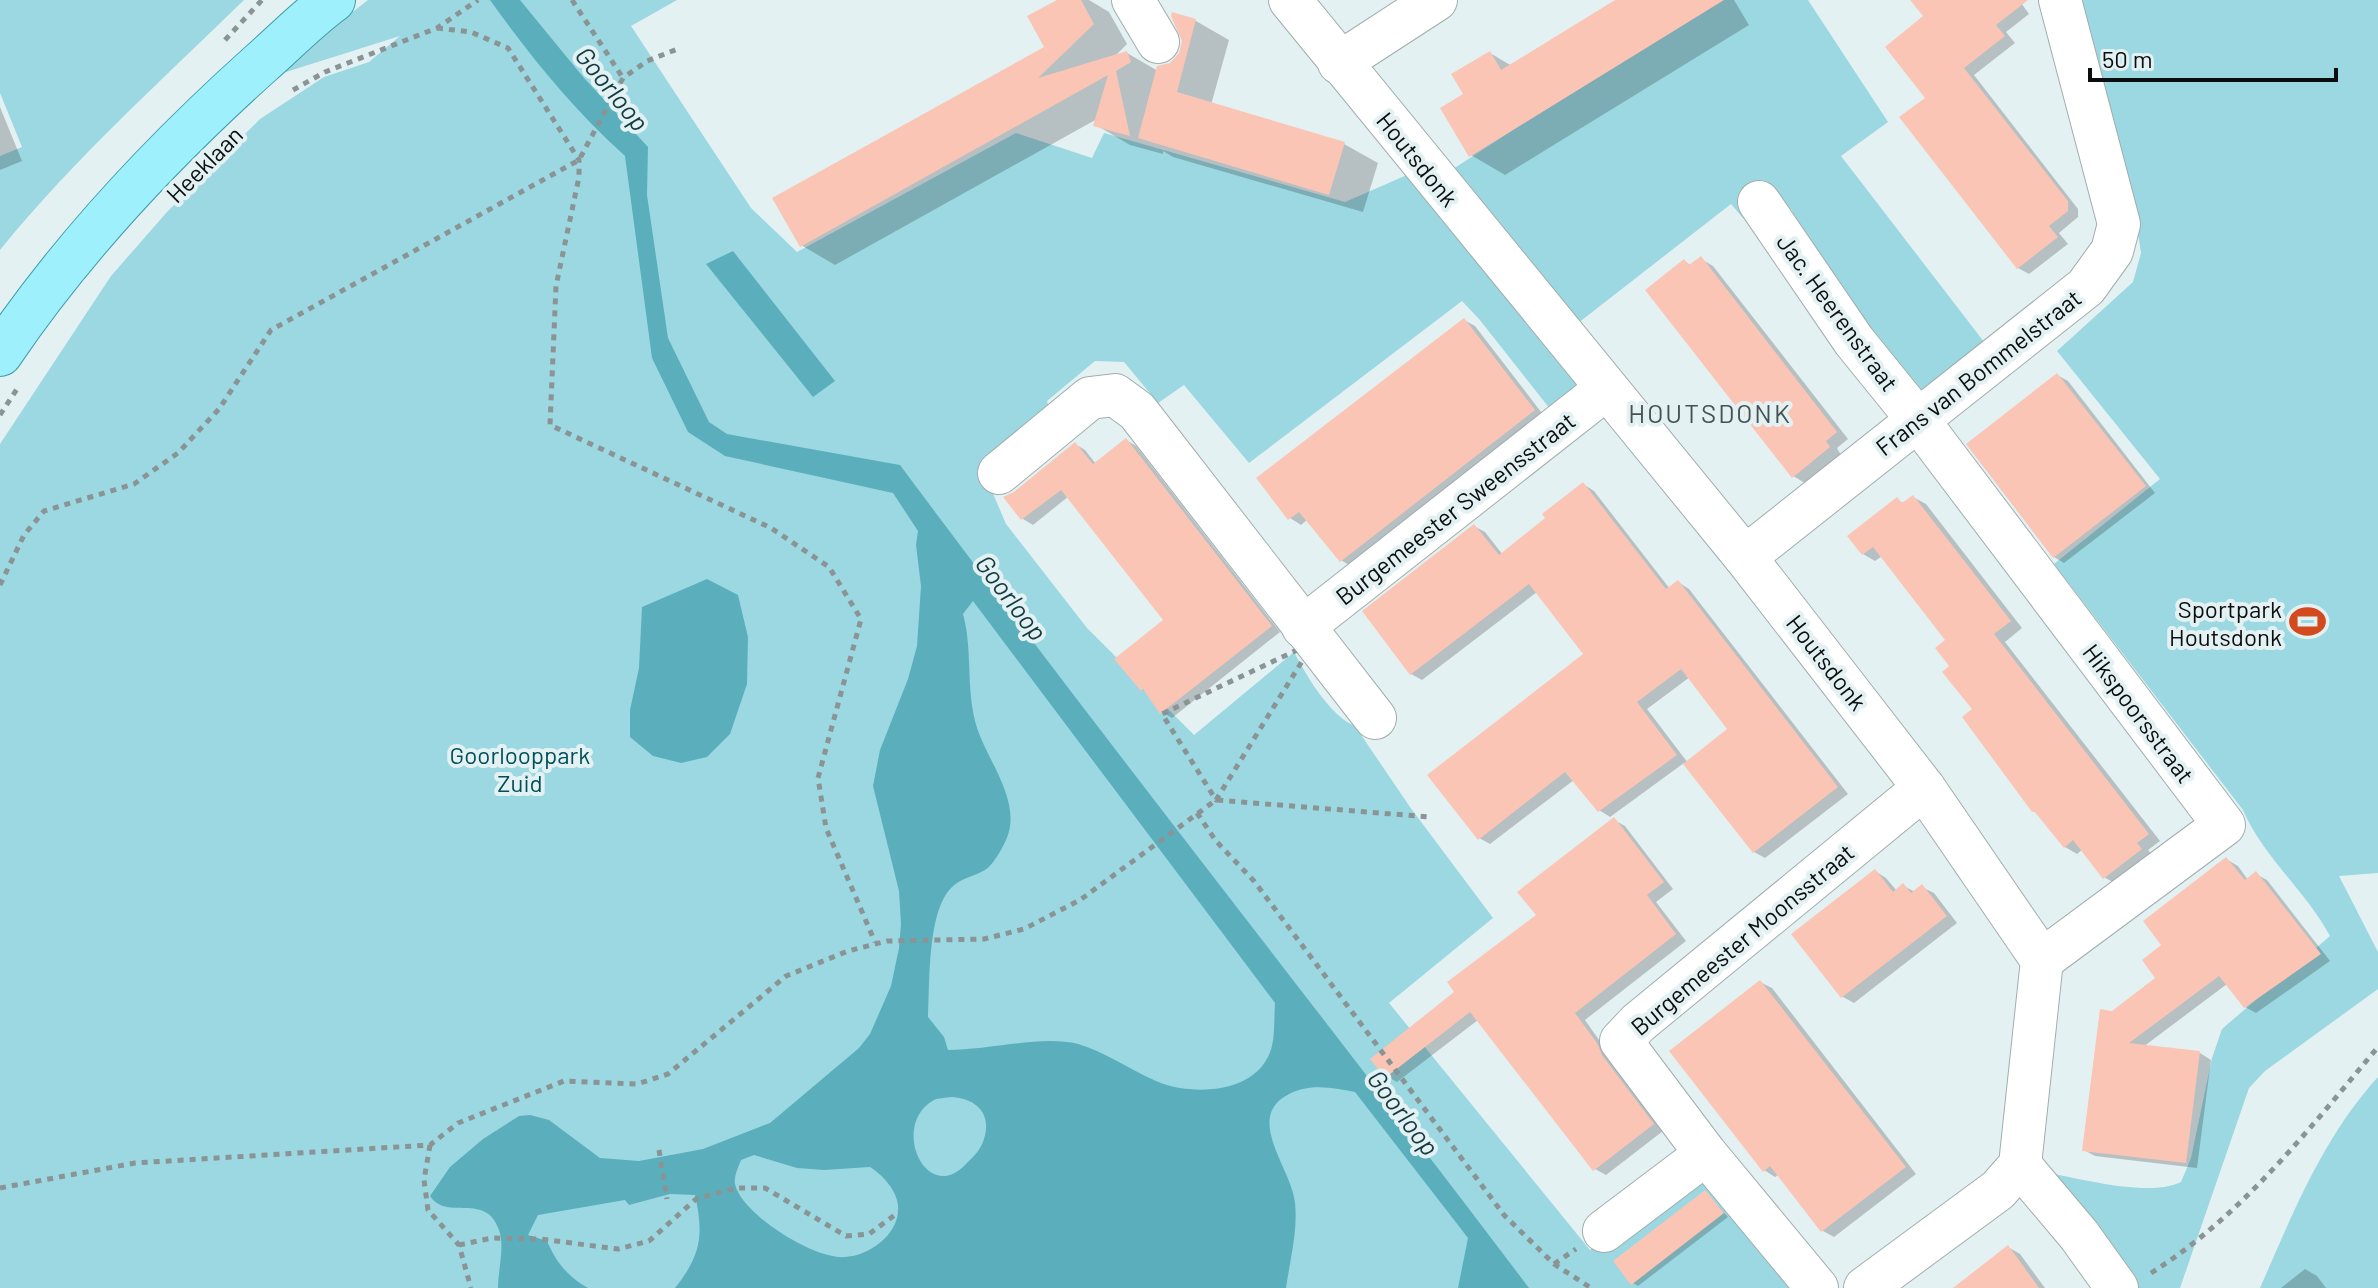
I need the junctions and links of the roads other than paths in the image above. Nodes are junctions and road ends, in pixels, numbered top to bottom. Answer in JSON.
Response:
{"nodes":[{"id":1,"x":333,"y":0,"type":"edge"},
{"id":2,"x":1133,"y":0,"type":"edge"},
{"id":3,"x":1290,"y":0,"type":"edge"},
{"id":4,"x":1436,"y":0,"type":"edge"},
{"id":5,"x":2060,"y":0,"type":"edge"},
{"id":6,"x":1158,"y":42,"type":"dead end"},
{"id":7,"x":1339,"y":63,"type":"junction"},
{"id":8,"x":1759,"y":202,"type":"dead end"},
{"id":9,"x":9,"y":371,"type":"edge"},
{"id":10,"x":1606,"y":389,"type":"junction"},
{"id":11,"x":1918,"y":420,"type":"junction"},
{"id":12,"x":999,"y":473,"type":"dead end"},
{"id":13,"x":1745,"y":557,"type":"junction"},
{"id":14,"x":1308,"y":634,"type":"junction"},
{"id":15,"x":1375,"y":718,"type":"dead end"},
{"id":16,"x":1924,"y":788,"type":"junction"},
{"id":17,"x":2042,"y":960,"type":"junction"},
{"id":18,"x":1706,"y":1154,"type":"junction"},
{"id":19,"x":2020,"y":1165,"type":"junction"},
{"id":20,"x":1604,"y":1231,"type":"dead end"},
{"id":21,"x":2133,"y":1281,"type":"edge"},
{"id":22,"x":1817,"y":1288,"type":"edge"},
{"id":23,"x":1865,"y":1288,"type":"edge"}],
"edges":[{"from":1,"to":9,"type":"main road","name":"Heeklaan"},
{"from":2,"to":6,"type":"street"},
{"from":3,"to":7,"type":"street","name":"Houtsdonk"},
{"from":4,"to":7,"type":"street"},
{"from":5,"to":11,"type":"street","name":"Frans van Bommelstraat"},
{"from":7,"to":10,"type":"street","name":"Houtsdonk"},
{"from":8,"to":11,"type":"street","name":"Jac. Heerenstraat"},
{"from":10,"to":13,"type":"street","name":"Houtsdonk"},
{"from":10,"to":14,"type":"street","name":"Burgemeester Sweensstraat"},
{"from":11,"to":13,"type":"street","name":"Frans van Bommelstraat"},
{"from":11,"to":17,"type":"street","name":"Hikspoorsstraat"},
{"from":12,"to":14,"type":"street"},
{"from":13,"to":16,"type":"street","name":"Houtsdonk"},
{"from":14,"to":15,"type":"street"},
{"from":16,"to":17,"type":"street","name":"Houtsdonk"},
{"from":16,"to":18,"type":"street","name":"Burgemeester Moonsstraat"},
{"from":17,"to":19,"type":"street"},
{"from":18,"to":20,"type":"street"},
{"from":18,"to":22,"type":"street"},
{"from":19,"to":21,"type":"street"},
{"from":19,"to":23,"type":"street"}]}
